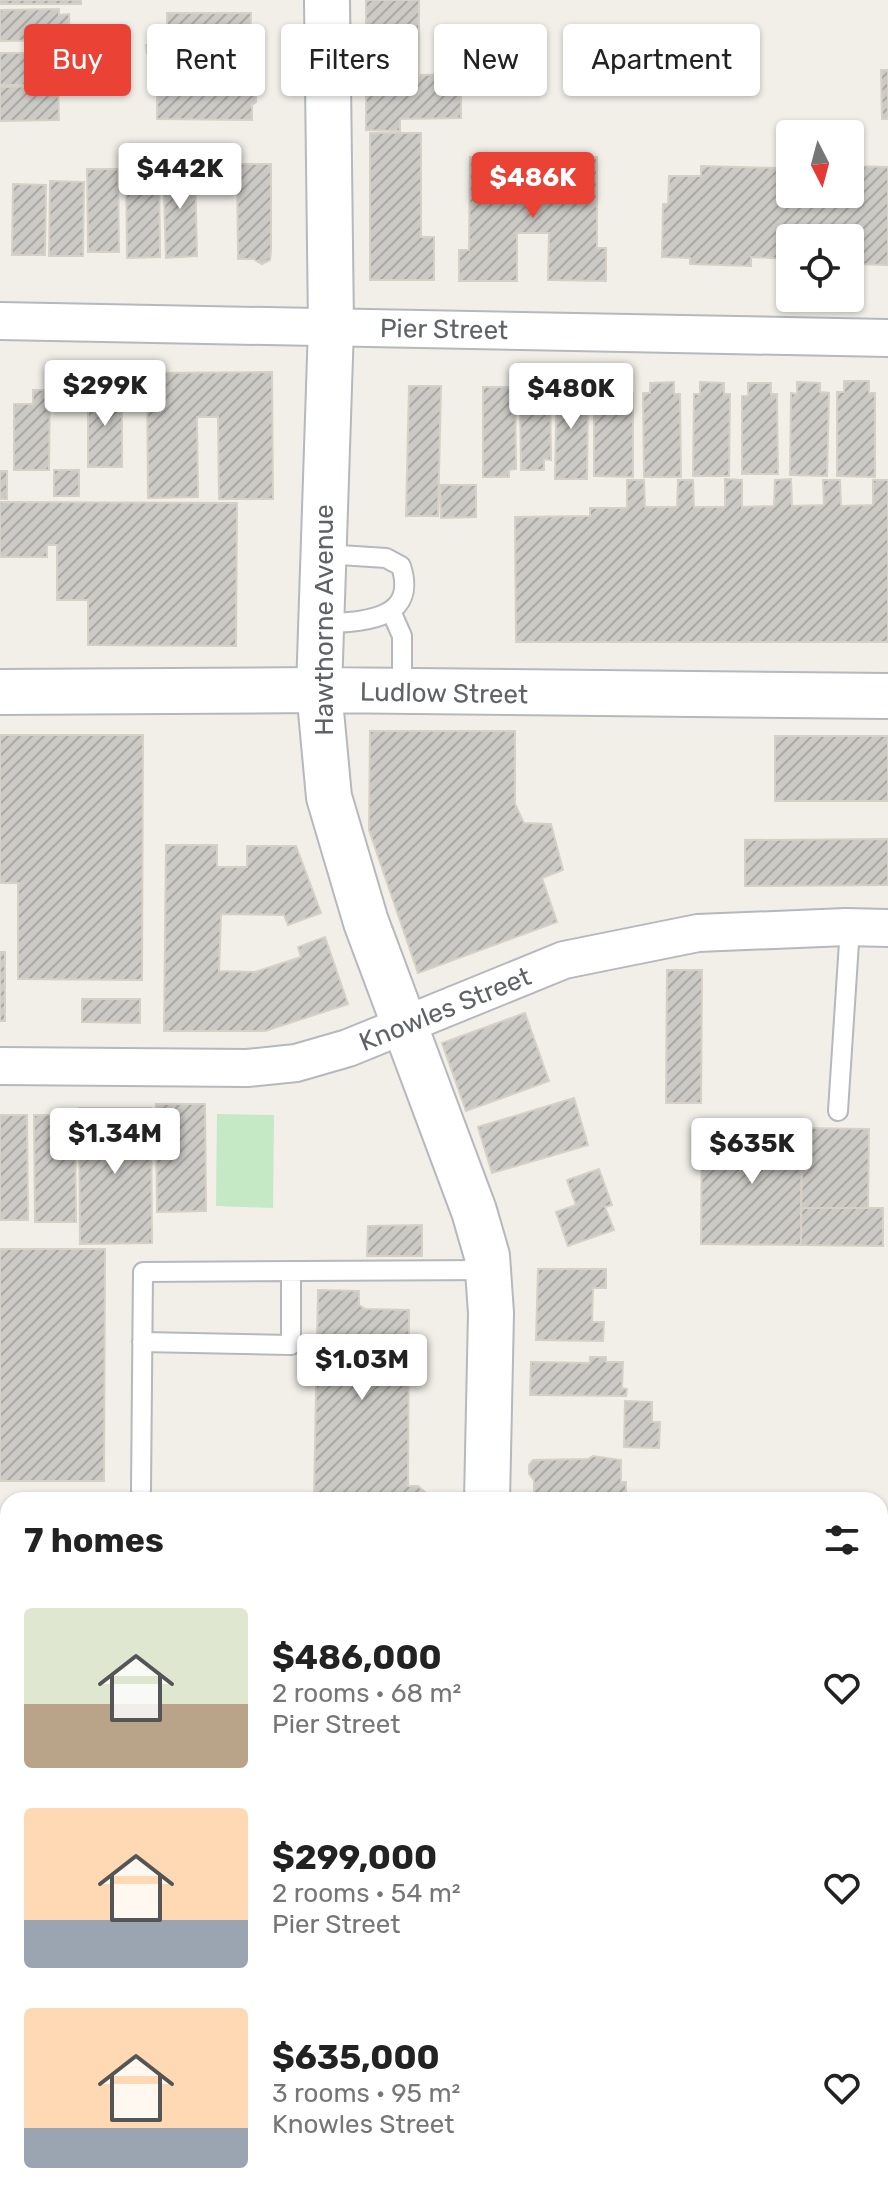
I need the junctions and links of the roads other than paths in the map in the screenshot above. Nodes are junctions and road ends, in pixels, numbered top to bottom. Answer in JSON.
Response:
{"nodes":[{"id":1,"x":327,"y":0,"type":"edge"},
{"id":2,"x":0,"y":321,"type":"edge"},
{"id":3,"x":331,"y":327,"type":"junction"},
{"id":4,"x":888,"y":338,"type":"edge"},
{"id":5,"x":322,"y":554,"type":"junction"},
{"id":6,"x":391,"y":611,"type":"junction"},
{"id":7,"x":321,"y":624,"type":"junction"},
{"id":8,"x":319,"y":690,"type":"junction"},
{"id":9,"x":0,"y":692,"type":"edge"},
{"id":10,"x":402,"y":693,"type":"junction"},
{"id":11,"x":888,"y":696,"type":"edge"},
{"id":12,"x":850,"y":927,"type":"junction"},
{"id":13,"x":888,"y":928,"type":"edge"},
{"id":14,"x":405,"y":1025,"type":"junction"},
{"id":15,"x":0,"y":1066,"type":"edge"},
{"id":16,"x":838,"y":1111,"type":"dead end"},
{"id":17,"x":488,"y":1270,"type":"junction"},
{"id":18,"x":291,"y":1271,"type":"junction"},
{"id":19,"x":142,"y":1342,"type":"junction"},
{"id":20,"x":141,"y":1490,"type":"dead end"},
{"id":21,"x":487,"y":1492,"type":"edge"}],
"edges":[{"from":1,"to":3,"type":"street","name":"Hawthorne Avenue"},
{"from":2,"to":3,"type":"street","name":"Pier Street"},
{"from":3,"to":4,"type":"street","name":"Pier Street"},
{"from":3,"to":5,"type":"street","name":"Hawthorne Avenue"},
{"from":5,"to":6,"type":"lane"},
{"from":5,"to":7,"type":"street","name":"Hawthorne Avenue"},
{"from":6,"to":7,"type":"lane"},
{"from":6,"to":10,"type":"lane"},
{"from":7,"to":8,"type":"street","name":"Hawthorne Avenue"},
{"from":8,"to":9,"type":"street","name":"Ludlow Street"},
{"from":8,"to":10,"type":"street","name":"Ludlow Street"},
{"from":8,"to":14,"type":"street","name":"Hawthorne Avenue"},
{"from":10,"to":11,"type":"street","name":"Ludlow Street"},
{"from":12,"to":13,"type":"street","name":"Knowles Street"},
{"from":12,"to":14,"type":"street","name":"Knowles Street"},
{"from":12,"to":16,"type":"lane"},
{"from":14,"to":15,"type":"street","name":"Knowles Street"},
{"from":14,"to":17,"type":"street","name":"Hawthorne Avenue"},
{"from":17,"to":18,"type":"lane"},
{"from":17,"to":21,"type":"street","name":"Hawthorne Avenue"},
{"from":18,"to":19,"type":"lane"},
{"from":18,"to":19,"type":"lane"},
{"from":19,"to":20,"type":"lane"}]}
